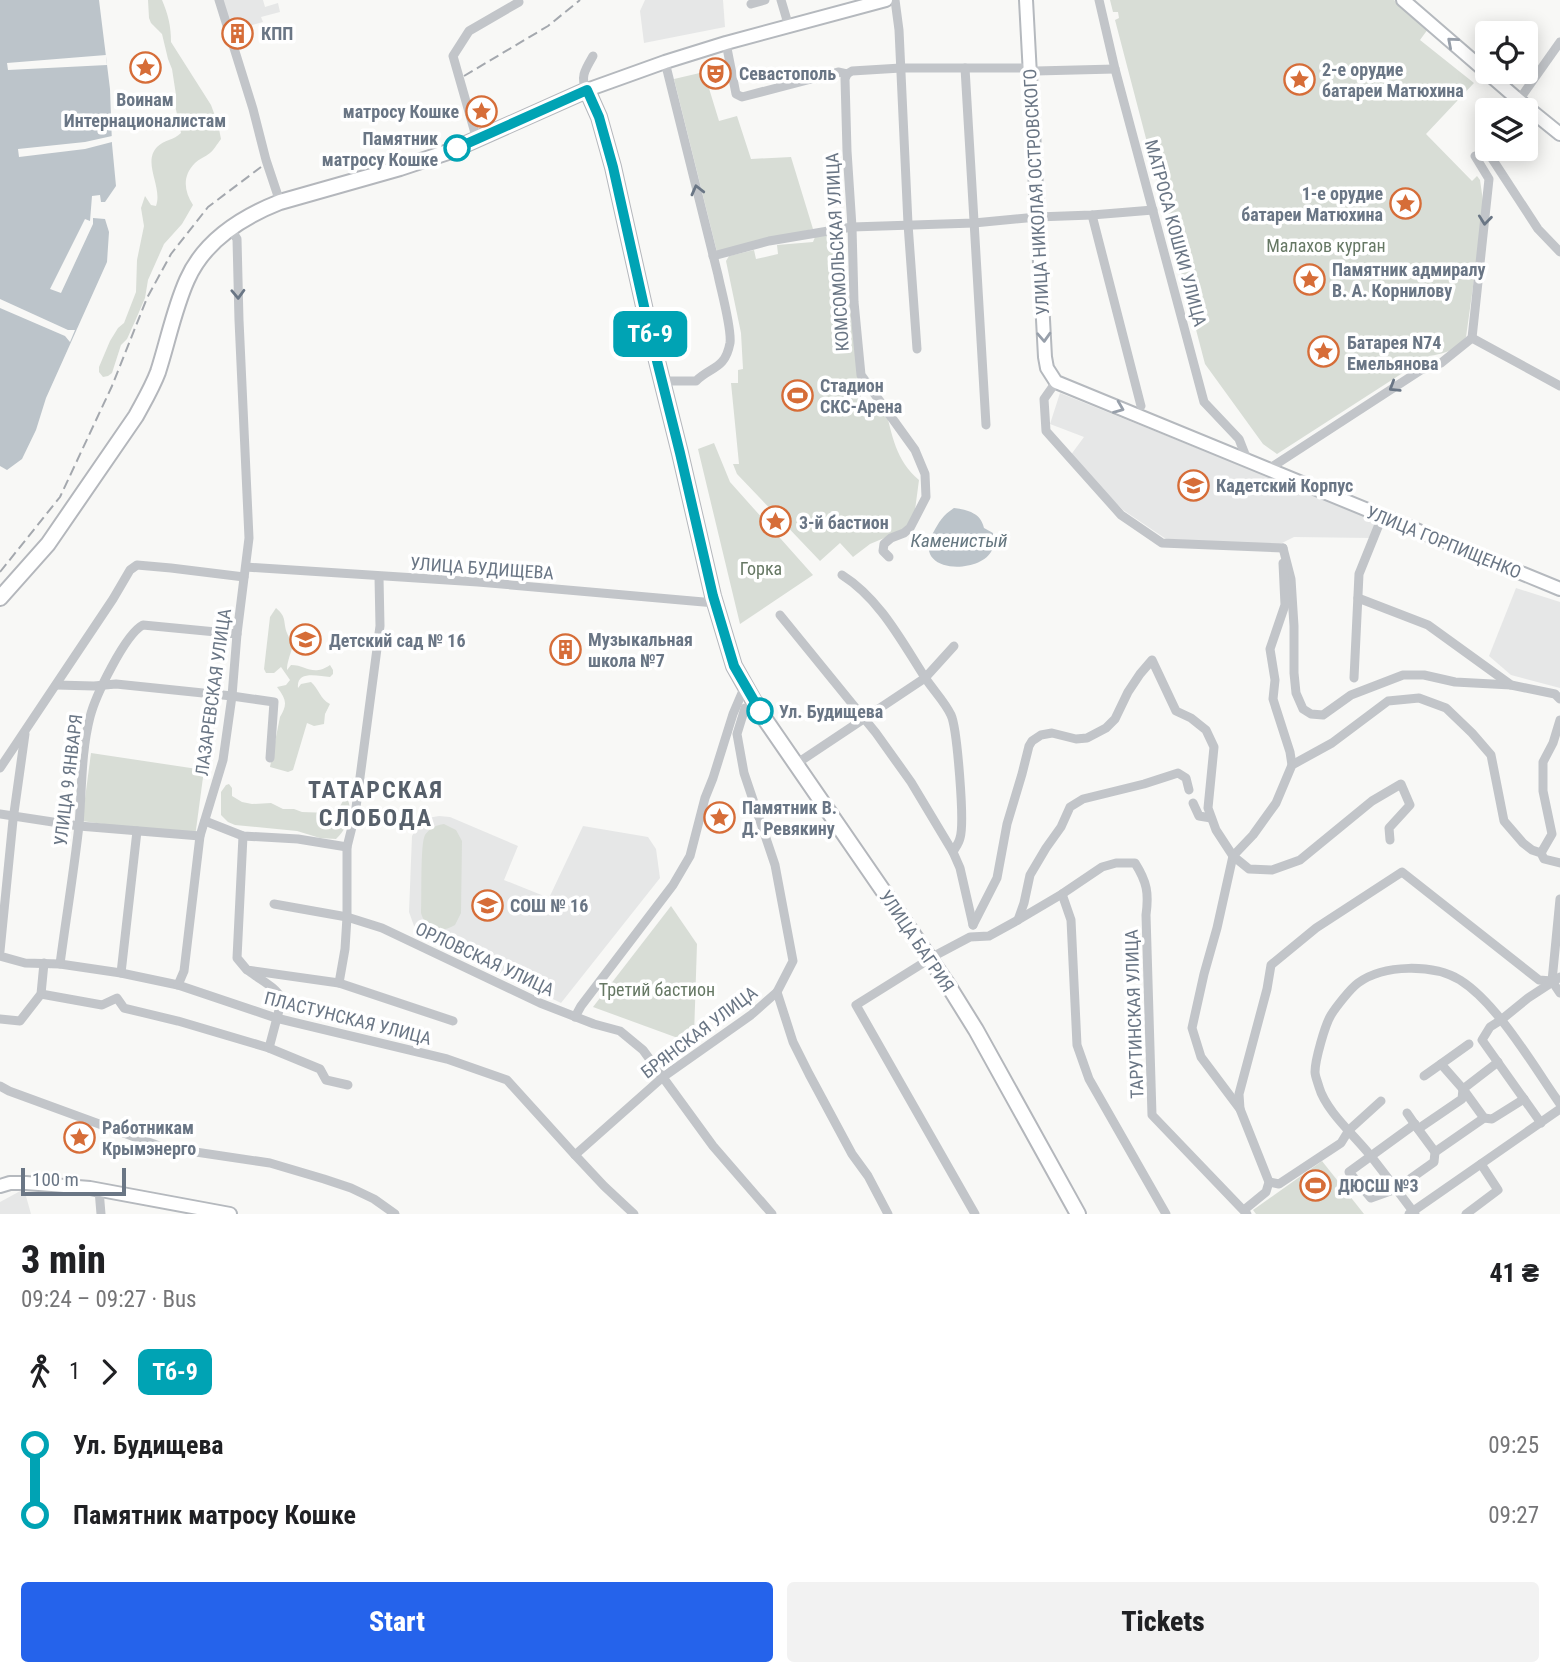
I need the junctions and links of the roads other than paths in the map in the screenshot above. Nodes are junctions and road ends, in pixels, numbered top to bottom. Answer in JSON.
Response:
{"nodes":[{"id":1,"x":219,"y":0,"type":"edge"},
{"id":2,"x":765,"y":0,"type":"edge"},
{"id":3,"x":781,"y":0,"type":"edge"},
{"id":4,"x":886,"y":0,"type":"edge"},
{"id":5,"x":895,"y":0,"type":"edge"},
{"id":6,"x":1026,"y":0,"type":"edge"},
{"id":7,"x":1099,"y":0,"type":"edge"},
{"id":8,"x":1403,"y":0,"type":"edge"},
{"id":9,"x":519,"y":2,"type":"dead end"},
{"id":10,"x":751,"y":4,"type":"dead end"},
{"id":11,"x":789,"y":27,"type":"junction"},
{"id":12,"x":1560,"y":42,"type":"edge"},
{"id":13,"x":726,"y":43,"type":"junction"},
{"id":14,"x":593,"y":56,"type":"dead end"},
{"id":15,"x":666,"y":62,"type":"junction"},
{"id":16,"x":901,"y":68,"type":"junction"},
{"id":17,"x":965,"y":68,"type":"junction"},
{"id":18,"x":1029,"y":68,"type":"junction"},
{"id":19,"x":1115,"y":69,"type":"junction"},
{"id":20,"x":847,"y":74,"type":"junction"},
{"id":21,"x":587,"y":90,"type":"junction"},
{"id":22,"x":1516,"y":98,"type":"edge"},
{"id":23,"x":1519,"y":98,"type":"edge"},
{"id":24,"x":1538,"y":117,"type":"edge"},
{"id":25,"x":1560,"y":134,"type":"edge"},
{"id":26,"x":477,"y":140,"type":"junction"},
{"id":27,"x":1478,"y":161,"type":"edge"},
{"id":28,"x":1494,"y":161,"type":"edge"},
{"id":29,"x":280,"y":202,"type":"junction"},
{"id":30,"x":1153,"y":210,"type":"junction"},
{"id":31,"x":1093,"y":215,"type":"junction"},
{"id":32,"x":1037,"y":217,"type":"junction"},
{"id":33,"x":974,"y":223,"type":"junction"},
{"id":34,"x":908,"y":224,"type":"junction"},
{"id":35,"x":852,"y":227,"type":"junction"},
{"id":36,"x":230,"y":229,"type":"junction"},
{"id":37,"x":1560,"y":252,"type":"edge"},
{"id":38,"x":713,"y":256,"type":"junction"},
{"id":39,"x":1472,"y":338,"type":"junction"},
{"id":40,"x":917,"y":349,"type":"dead end"},
{"id":41,"x":661,"y":380,"type":"junction"},
{"id":42,"x":1056,"y":382,"type":"junction"},
{"id":43,"x":1560,"y":386,"type":"edge"},
{"id":44,"x":1141,"y":406,"type":"dead end"},
{"id":45,"x":986,"y":425,"type":"dead end"},
{"id":46,"x":1248,"y":461,"type":"junction"},
{"id":47,"x":1267,"y":470,"type":"junction"},
{"id":48,"x":1382,"y":517,"type":"junction"},
{"id":49,"x":1283,"y":548,"type":"junction"},
{"id":50,"x":889,"y":557,"type":"dead end"},
{"id":51,"x":246,"y":566,"type":"junction"},
{"id":52,"x":842,"y":575,"type":"dead end"},
{"id":53,"x":379,"y":577,"type":"junction"},
{"id":54,"x":244,"y":578,"type":"junction"},
{"id":55,"x":1560,"y":589,"type":"edge"},
{"id":56,"x":0,"y":597,"type":"edge"},
{"id":57,"x":1358,"y":598,"type":"junction"},
{"id":58,"x":715,"y":603,"type":"junction"},
{"id":59,"x":780,"y":615,"type":"dead end"},
{"id":60,"x":237,"y":634,"type":"junction"},
{"id":61,"x":954,"y":646,"type":"dead end"},
{"id":62,"x":925,"y":678,"type":"junction"},
{"id":63,"x":1354,"y":678,"type":"dead end"},
{"id":64,"x":742,"y":682,"type":"junction"},
{"id":65,"x":56,"y":685,"type":"junction"},
{"id":66,"x":103,"y":685,"type":"junction"},
{"id":67,"x":1511,"y":685,"type":"junction"},
{"id":68,"x":232,"y":696,"type":"junction"},
{"id":69,"x":1560,"y":699,"type":"edge"},
{"id":70,"x":745,"y":708,"type":"dead end"},
{"id":71,"x":863,"y":719,"type":"junction"},
{"id":72,"x":1560,"y":720,"type":"edge"},
{"id":73,"x":26,"y":728,"type":"junction"},
{"id":74,"x":270,"y":758,"type":"dead end"},
{"id":75,"x":796,"y":764,"type":"junction"},
{"id":76,"x":1292,"y":765,"type":"junction"},
{"id":77,"x":0,"y":768,"type":"edge"},
{"id":78,"x":1189,"y":790,"type":"dead end"},
{"id":79,"x":1193,"y":803,"type":"dead end"},
{"id":80,"x":0,"y":814,"type":"edge"},
{"id":81,"x":14,"y":815,"type":"junction"},
{"id":82,"x":1211,"y":818,"type":"junction"},
{"id":83,"x":205,"y":821,"type":"junction"},
{"id":84,"x":79,"y":826,"type":"junction"},
{"id":85,"x":137,"y":831,"type":"junction"},
{"id":86,"x":200,"y":836,"type":"junction"},
{"id":87,"x":243,"y":836,"type":"junction"},
{"id":88,"x":1390,"y":840,"type":"dead end"},
{"id":89,"x":347,"y":847,"type":"junction"},
{"id":90,"x":953,"y":852,"type":"junction"},
{"id":91,"x":1541,"y":853,"type":"junction"},
{"id":92,"x":1233,"y":856,"type":"junction"},
{"id":93,"x":1560,"y":863,"type":"edge"},
{"id":94,"x":1062,"y":894,"type":"junction"},
{"id":95,"x":1560,"y":899,"type":"edge"},
{"id":96,"x":274,"y":904,"type":"dead end"},
{"id":97,"x":347,"y":917,"type":"junction"},
{"id":98,"x":1018,"y":920,"type":"junction"},
{"id":99,"x":973,"y":925,"type":"junction"},
{"id":100,"x":970,"y":937,"type":"junction"},
{"id":101,"x":0,"y":953,"type":"edge"},
{"id":102,"x":930,"y":960,"type":"junction"},
{"id":103,"x":44,"y":963,"type":"junction"},
{"id":104,"x":60,"y":964,"type":"junction"},
{"id":105,"x":247,"y":970,"type":"junction"},
{"id":106,"x":121,"y":973,"type":"junction"},
{"id":107,"x":1556,"y":979,"type":"edge"},
{"id":108,"x":339,"y":983,"type":"junction"},
{"id":109,"x":177,"y":985,"type":"junction"},
{"id":110,"x":777,"y":992,"type":"junction"},
{"id":111,"x":1560,"y":993,"type":"edge"},
{"id":112,"x":41,"y":994,"type":"junction"},
{"id":113,"x":575,"y":1017,"type":"junction"},
{"id":114,"x":276,"y":1018,"type":"junction"},
{"id":115,"x":0,"y":1019,"type":"edge"},
{"id":116,"x":1501,"y":1020,"type":"junction"},
{"id":117,"x":453,"y":1021,"type":"dead end"},
{"id":118,"x":1469,"y":1044,"type":"dead end"},
{"id":119,"x":269,"y":1048,"type":"junction"},
{"id":120,"x":1497,"y":1062,"type":"junction"},
{"id":121,"x":1441,"y":1064,"type":"junction"},
{"id":122,"x":1424,"y":1076,"type":"dead end"},
{"id":123,"x":663,"y":1077,"type":"junction"},
{"id":124,"x":348,"y":1085,"type":"dead end"},
{"id":125,"x":0,"y":1086,"type":"edge"},
{"id":126,"x":1463,"y":1089,"type":"junction"},
{"id":127,"x":1524,"y":1099,"type":"junction"},
{"id":128,"x":1381,"y":1101,"type":"dead end"},
{"id":129,"x":1560,"y":1104,"type":"edge"},
{"id":130,"x":1240,"y":1109,"type":"junction"},
{"id":131,"x":1560,"y":1109,"type":"edge"},
{"id":132,"x":1407,"y":1113,"type":"dead end"},
{"id":133,"x":1484,"y":1118,"type":"junction"},
{"id":134,"x":1541,"y":1123,"type":"junction"},
{"id":135,"x":1416,"y":1126,"type":"junction"},
{"id":136,"x":1349,"y":1130,"type":"junction"},
{"id":137,"x":1435,"y":1152,"type":"junction"},
{"id":138,"x":1370,"y":1155,"type":"junction"},
{"id":139,"x":575,"y":1156,"type":"junction"},
{"id":140,"x":1481,"y":1164,"type":"junction"},
{"id":141,"x":1269,"y":1182,"type":"junction"},
{"id":142,"x":0,"y":1186,"type":"edge"},
{"id":143,"x":1396,"y":1189,"type":"junction"},
{"id":144,"x":99,"y":1190,"type":"junction"},
{"id":145,"x":1246,"y":1212,"type":"edge"},
{"id":146,"x":1412,"y":1213,"type":"edge"},
{"id":147,"x":101,"y":1214,"type":"edge"},
{"id":148,"x":230,"y":1214,"type":"edge"},
{"id":149,"x":396,"y":1214,"type":"edge"},
{"id":150,"x":634,"y":1214,"type":"edge"},
{"id":151,"x":772,"y":1214,"type":"edge"},
{"id":152,"x":888,"y":1214,"type":"edge"},
{"id":153,"x":975,"y":1214,"type":"edge"},
{"id":154,"x":1078,"y":1214,"type":"edge"},
{"id":155,"x":1166,"y":1214,"type":"edge"},
{"id":156,"x":1466,"y":1214,"type":"edge"}],
"edges":[{"from":1,"to":29,"type":"street"},
{"from":2,"to":10,"type":"street"},
{"from":3,"to":11,"type":"street"},
{"from":4,"to":11,"type":"main road"},
{"from":5,"to":16,"type":"street"},
{"from":6,"to":18,"type":"main road","name":"УЛИЦА НИКОЛАЯ ОСТРОВСКОГО"},
{"from":7,"to":19,"type":"street","name":"МАТРОСА КОШКИ УЛИЦА"},
{"from":22,"to":8,"type":"main road","one_way":true},
{"from":9,"to":26,"type":"street"},
{"from":11,"to":13,"type":"main road"},
{"from":12,"to":23,"type":"street"},
{"from":13,"to":15,"type":"main road"},
{"from":13,"to":20,"type":"street"},
{"from":14,"to":21,"type":"street"},
{"from":15,"to":21,"type":"main road"},
{"from":38,"to":15,"type":"street","one_way":true},
{"from":16,"to":17,"type":"street"},
{"from":16,"to":20,"type":"street"},
{"from":16,"to":34,"type":"street"},
{"from":17,"to":18,"type":"street"},
{"from":17,"to":33,"type":"street"},
{"from":18,"to":19,"type":"street"},
{"from":18,"to":32,"type":"main road","name":"УЛИЦА НИКОЛАЯ ОСТРОВСКОГО"},
{"from":19,"to":30,"type":"street","name":"МАТРОСА КОШКИ УЛИЦА"},
{"from":20,"to":35,"type":"street","name":"КОМСОМОЛЬСКАЯ УЛИЦА"},
{"from":21,"to":26,"type":"main road"},
{"from":21,"to":41,"type":"main road","name":"УЛИЦА БАГРИЯ"},
{"from":24,"to":25,"type":"main road"},
{"from":26,"to":29,"type":"main road"},
{"from":27,"to":39,"type":"street","one_way":true},
{"from":28,"to":37,"type":"street"},
{"from":29,"to":36,"type":"main road"},
{"from":30,"to":31,"type":"street"},
{"from":30,"to":46,"type":"street","name":"МАТРОСА КОШКИ УЛИЦА"},
{"from":31,"to":32,"type":"street"},
{"from":31,"to":44,"type":"street"},
{"from":32,"to":33,"type":"street"},
{"from":32,"to":42,"type":"main road","name":"УЛИЦА НИКОЛАЯ ОСТРОВСКОГО","one_way":true},
{"from":33,"to":34,"type":"street"},
{"from":33,"to":45,"type":"street"},
{"from":34,"to":35,"type":"street"},
{"from":34,"to":40,"type":"street"},
{"from":35,"to":38,"type":"street"},
{"from":35,"to":50,"type":"street","name":"КОМСОМОЛЬСКАЯ УЛИЦА"},
{"from":36,"to":51,"type":"street","name":"ЛАЗАРЕВСКАЯ УЛИЦА","one_way":true},
{"from":36,"to":56,"type":"main road"},
{"from":38,"to":41,"type":"street"},
{"from":39,"to":43,"type":"street"},
{"from":39,"to":47,"type":"street","one_way":true},
{"from":41,"to":58,"type":"main road","name":"УЛИЦА БАГРИЯ"},
{"from":42,"to":46,"type":"main road","name":"УЛИЦА ГОРПИЩЕНКО","one_way":true},
{"from":42,"to":49,"type":"street"},
{"from":46,"to":47,"type":"main road","name":"УЛИЦА ГОРПИЩЕНКО"},
{"from":47,"to":48,"type":"main road","name":"УЛИЦА ГОРПИЩЕНКО"},
{"from":48,"to":55,"type":"main road","name":"УЛИЦА ГОРПИЩЕНКО"},
{"from":48,"to":57,"type":"street"},
{"from":49,"to":67,"type":"street"},
{"from":49,"to":76,"type":"street"},
{"from":51,"to":53,"type":"street","name":"УЛИЦА БУДИЩЕВА"},
{"from":51,"to":54,"type":"street","name":"ЛАЗАРЕВСКАЯ УЛИЦА"},
{"from":52,"to":62,"type":"street"},
{"from":53,"to":58,"type":"street","name":"УЛИЦА БУДИЩЕВА"},
{"from":53,"to":89,"type":"street"},
{"from":54,"to":60,"type":"street","name":"ЛАЗАРЕВСКАЯ УЛИЦА"},
{"from":54,"to":65,"type":"street"},
{"from":57,"to":63,"type":"street"},
{"from":57,"to":67,"type":"street"},
{"from":58,"to":64,"type":"main road","name":"УЛИЦА БАГРИЯ"},
{"from":59,"to":71,"type":"street"},
{"from":60,"to":66,"type":"street","name":"УЛИЦА 9 ЯНВАРЯ"},
{"from":60,"to":68,"type":"street","name":"ЛАЗАРЕВСКАЯ УЛИЦА"},
{"from":61,"to":62,"type":"street"},
{"from":62,"to":71,"type":"street"},
{"from":62,"to":90,"type":"street"},
{"from":64,"to":75,"type":"main road","name":"УЛИЦА БАГРИЯ"},
{"from":64,"to":113,"type":"street"},
{"from":65,"to":66,"type":"street"},
{"from":65,"to":73,"type":"street"},
{"from":66,"to":68,"type":"street"},
{"from":66,"to":84,"type":"street","name":"УЛИЦА 9 ЯНВАРЯ"},
{"from":67,"to":69,"type":"street"},
{"from":68,"to":74,"type":"street"},
{"from":68,"to":83,"type":"street","name":"ЛАЗАРЕВСКАЯ УЛИЦА"},
{"from":70,"to":110,"type":"street","name":"БРЯНСКАЯ УЛИЦА"},
{"from":71,"to":75,"type":"street"},
{"from":71,"to":90,"type":"street"},
{"from":72,"to":91,"type":"street"},
{"from":73,"to":77,"type":"street"},
{"from":73,"to":81,"type":"street"},
{"from":75,"to":102,"type":"main road","name":"УЛИЦА БАГРИЯ"},
{"from":76,"to":91,"type":"street"},
{"from":76,"to":92,"type":"street"},
{"from":78,"to":98,"type":"street"},
{"from":79,"to":82,"type":"street"},
{"from":80,"to":81,"type":"street"},
{"from":81,"to":84,"type":"street"},
{"from":81,"to":101,"type":"street"},
{"from":82,"to":92,"type":"street"},
{"from":82,"to":99,"type":"street"},
{"from":83,"to":86,"type":"street","name":"ЛАЗАРЕВСКАЯ УЛИЦА"},
{"from":83,"to":87,"type":"street"},
{"from":84,"to":85,"type":"street"},
{"from":84,"to":104,"type":"street","name":"УЛИЦА 9 ЯНВАРЯ"},
{"from":85,"to":86,"type":"street"},
{"from":85,"to":106,"type":"street"},
{"from":86,"to":109,"type":"street","name":"ЛАЗАРЕВСКАЯ УЛИЦА"},
{"from":87,"to":89,"type":"street"},
{"from":87,"to":105,"type":"street"},
{"from":88,"to":92,"type":"street"},
{"from":89,"to":97,"type":"street"},
{"from":90,"to":99,"type":"street"},
{"from":91,"to":93,"type":"street"},
{"from":92,"to":130,"type":"street"},
{"from":94,"to":98,"type":"street"},
{"from":94,"to":145,"type":"street","name":"ТАРУТИНСКАЯ УЛИЦА"},
{"from":94,"to":155,"type":"street"},
{"from":95,"to":107,"type":"street"},
{"from":96,"to":97,"type":"street","name":"ОРЛОВСКАЯ УЛИЦА"},
{"from":97,"to":108,"type":"street"},
{"from":97,"to":113,"type":"street","name":"ОРЛОВСКАЯ УЛИЦА"},
{"from":98,"to":100,"type":"street"},
{"from":99,"to":100,"type":"street"},
{"from":100,"to":102,"type":"street"},
{"from":101,"to":103,"type":"street","name":"ПЛАСТУНСКАЯ УЛИЦА"},
{"from":102,"to":153,"type":"street"},
{"from":102,"to":154,"type":"main road","name":"УЛИЦА БАГРИЯ"},
{"from":103,"to":104,"type":"street","name":"ПЛАСТУНСКАЯ УЛИЦА"},
{"from":103,"to":112,"type":"street"},
{"from":104,"to":106,"type":"street","name":"ПЛАСТУНСКАЯ УЛИЦА"},
{"from":105,"to":108,"type":"street"},
{"from":105,"to":114,"type":"street"},
{"from":106,"to":109,"type":"street","name":"ПЛАСТУНСКАЯ УЛИЦА"},
{"from":107,"to":111,"type":"street"},
{"from":107,"to":116,"type":"street"},
{"from":107,"to":130,"type":"street"},
{"from":108,"to":117,"type":"street"},
{"from":109,"to":114,"type":"street","name":"ПЛАСТУНСКАЯ УЛИЦА"},
{"from":110,"to":123,"type":"street","name":"БРЯНСКАЯ УЛИЦА"},
{"from":110,"to":152,"type":"street"},
{"from":112,"to":115,"type":"street"},
{"from":112,"to":119,"type":"street"},
{"from":113,"to":123,"type":"street","name":"ОРЛОВСКАЯ УЛИЦА"},
{"from":114,"to":119,"type":"street"},
{"from":114,"to":139,"type":"street","name":"ПЛАСТУНСКАЯ УЛИЦА"},
{"from":116,"to":120,"type":"street"},
{"from":116,"to":129,"type":"street"},
{"from":116,"to":136,"type":"street"},
{"from":118,"to":121,"type":"street"},
{"from":119,"to":124,"type":"street"},
{"from":120,"to":126,"type":"street"},
{"from":120,"to":127,"type":"street"},
{"from":121,"to":122,"type":"street"},
{"from":121,"to":126,"type":"street"},
{"from":123,"to":139,"type":"street","name":"БРЯНСКАЯ УЛИЦА"},
{"from":123,"to":151,"type":"street","name":"ОРЛОВСКАЯ УЛИЦА"},
{"from":125,"to":149,"type":"street"},
{"from":126,"to":133,"type":"street"},
{"from":126,"to":135,"type":"street"},
{"from":127,"to":133,"type":"street"},
{"from":127,"to":134,"type":"street"},
{"from":128,"to":136,"type":"street"},
{"from":130,"to":141,"type":"street"},
{"from":131,"to":134,"type":"street"},
{"from":132,"to":135,"type":"street"},
{"from":133,"to":137,"type":"street"},
{"from":134,"to":140,"type":"street"},
{"from":135,"to":137,"type":"street"},
{"from":135,"to":138,"type":"street"},
{"from":136,"to":138,"type":"street"},
{"from":136,"to":141,"type":"street"},
{"from":137,"to":143,"type":"street"},
{"from":138,"to":143,"type":"street"},
{"from":138,"to":143,"type":"street"},
{"from":139,"to":150,"type":"street","name":"ПЛАСТУНСКАЯ УЛИЦА"},
{"from":140,"to":146,"type":"street"},
{"from":140,"to":156,"type":"street"},
{"from":141,"to":145,"type":"street"},
{"from":142,"to":144,"type":"main road"},
{"from":143,"to":146,"type":"street"},
{"from":144,"to":147,"type":"street"},
{"from":144,"to":148,"type":"main road"}]}
